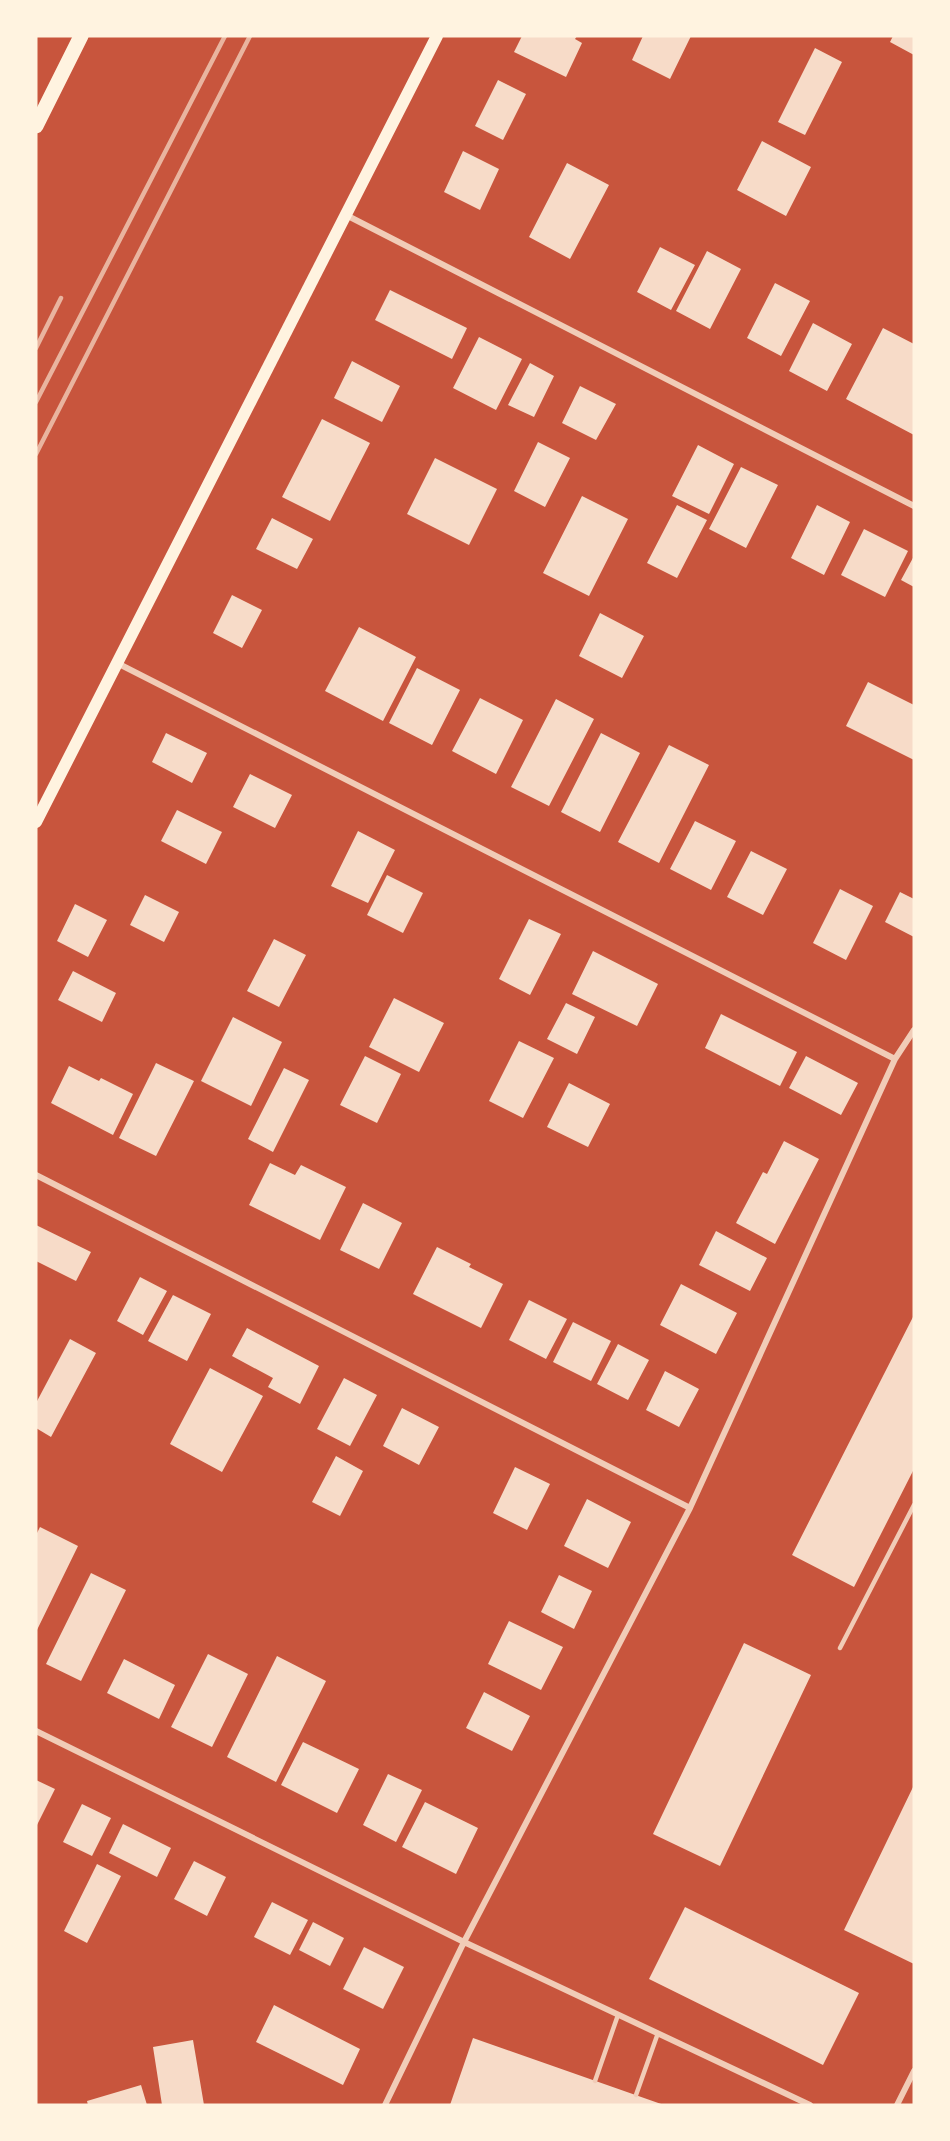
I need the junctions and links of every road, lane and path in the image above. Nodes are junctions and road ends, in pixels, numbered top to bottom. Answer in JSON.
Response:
{"nodes":[{"id":1,"x":81,"y":36,"type":"edge"},
{"id":2,"x":437,"y":36,"type":"edge"},
{"id":3,"x":37,"y":121,"type":"edge"},
{"id":4,"x":345,"y":215,"type":"junction"},
{"id":5,"x":914,"y":506,"type":"edge"},
{"id":6,"x":117,"y":663,"type":"junction"},
{"id":7,"x":36,"y":822,"type":"edge"},
{"id":8,"x":914,"y":1029,"type":"edge"},
{"id":9,"x":912,"y":1039,"type":"edge"},
{"id":10,"x":895,"y":1059,"type":"junction"},
{"id":11,"x":36,"y":1175,"type":"edge"},
{"id":12,"x":914,"y":1504,"type":"edge"},
{"id":13,"x":690,"y":1508,"type":"junction"},
{"id":14,"x":840,"y":1648,"type":"dead end"},
{"id":15,"x":36,"y":1731,"type":"edge"},
{"id":16,"x":464,"y":1942,"type":"junction"},
{"id":17,"x":618,"y":2014,"type":"junction"},
{"id":18,"x":658,"y":2033,"type":"junction"},
{"id":19,"x":914,"y":2071,"type":"edge"},
{"id":20,"x":595,"y":2081,"type":"dead end"},
{"id":21,"x":636,"y":2095,"type":"dead end"},
{"id":22,"x":385,"y":2105,"type":"edge"},
{"id":23,"x":810,"y":2105,"type":"edge"},
{"id":24,"x":897,"y":2105,"type":"edge"}],
"edges":[{"from":1,"to":3,"type":"main road"},
{"from":2,"to":4,"type":"main road"},
{"from":4,"to":5,"type":"street"},
{"from":4,"to":6,"type":"main road"},
{"from":6,"to":7,"type":"main road"},
{"from":6,"to":10,"type":"street"},
{"from":8,"to":9,"type":"street"},
{"from":9,"to":10,"type":"street"},
{"from":10,"to":13,"type":"street"},
{"from":11,"to":13,"type":"street"},
{"from":12,"to":14,"type":"lane"},
{"from":13,"to":16,"type":"street"},
{"from":15,"to":16,"type":"street"},
{"from":16,"to":17,"type":"street"},
{"from":16,"to":22,"type":"street"},
{"from":17,"to":18,"type":"street"},
{"from":17,"to":20,"type":"lane"},
{"from":18,"to":21,"type":"lane"},
{"from":18,"to":23,"type":"street"},
{"from":19,"to":24,"type":"street"}]}
